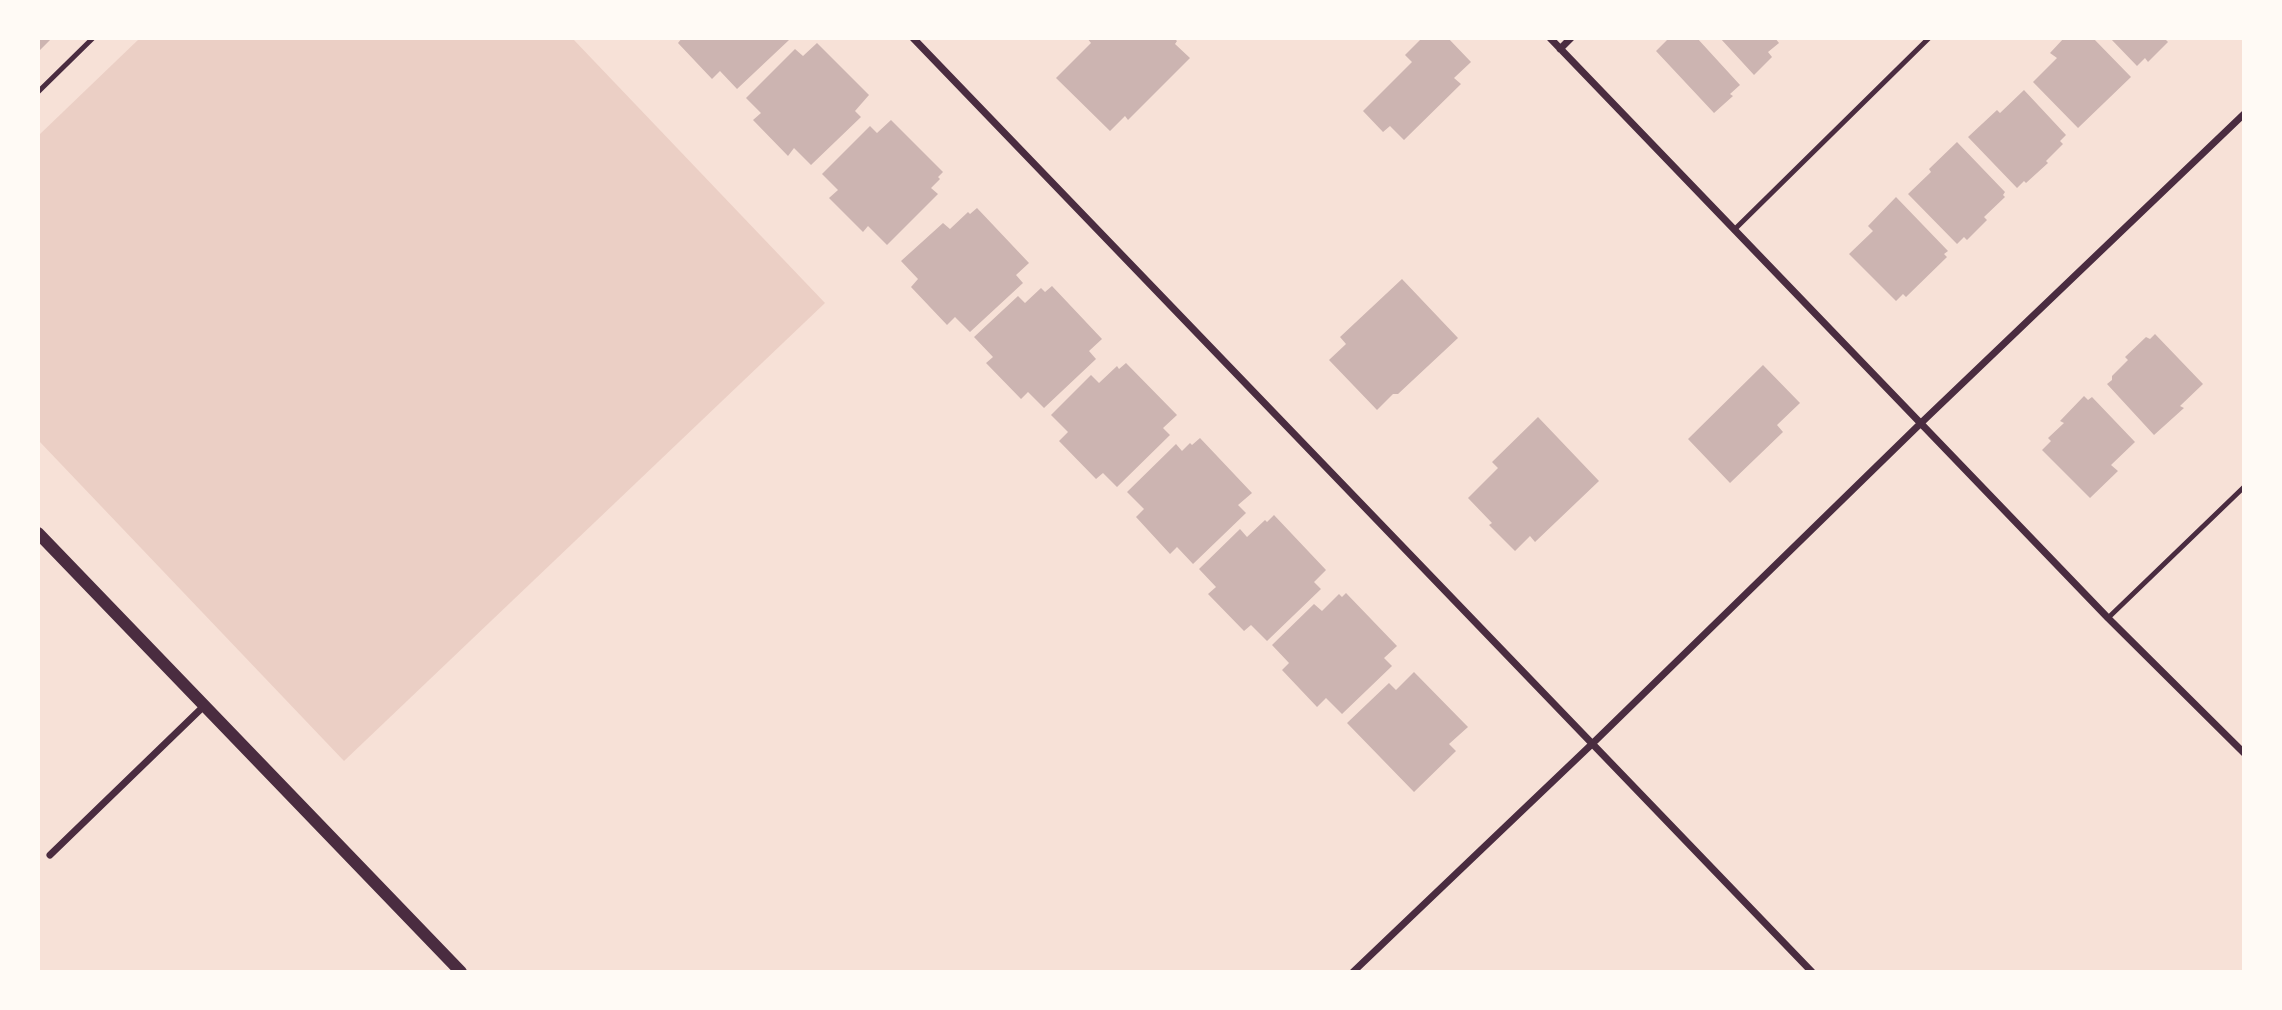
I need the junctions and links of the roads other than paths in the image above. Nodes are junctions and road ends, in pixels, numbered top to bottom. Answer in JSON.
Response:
{"nodes":[{"id":1,"x":93,"y":38,"type":"edge"},
{"id":2,"x":913,"y":38,"type":"edge"},
{"id":3,"x":1550,"y":38,"type":"edge"},
{"id":4,"x":1571,"y":38,"type":"edge"},
{"id":5,"x":1929,"y":38,"type":"edge"},
{"id":6,"x":1560,"y":49,"type":"junction"},
{"id":7,"x":38,"y":92,"type":"edge"},
{"id":8,"x":2244,"y":114,"type":"edge"},
{"id":9,"x":1733,"y":230,"type":"junction"},
{"id":10,"x":1921,"y":423,"type":"junction"},
{"id":11,"x":2244,"y":487,"type":"edge"},
{"id":12,"x":38,"y":533,"type":"edge"},
{"id":13,"x":2108,"y":618,"type":"junction"},
{"id":14,"x":205,"y":705,"type":"junction"},
{"id":15,"x":1592,"y":744,"type":"junction"},
{"id":16,"x":2244,"y":753,"type":"edge"},
{"id":17,"x":50,"y":855,"type":"dead end"},
{"id":18,"x":461,"y":971,"type":"edge"},
{"id":19,"x":1353,"y":971,"type":"edge"},
{"id":20,"x":1812,"y":971,"type":"edge"}],
"edges":[{"from":1,"to":7,"type":"lane"},
{"from":2,"to":15,"type":"street"},
{"from":3,"to":6,"type":"street"},
{"from":4,"to":6,"type":"street"},
{"from":5,"to":9,"type":"lane"},
{"from":6,"to":9,"type":"street"},
{"from":8,"to":10,"type":"street"},
{"from":9,"to":10,"type":"street"},
{"from":10,"to":13,"type":"street"},
{"from":10,"to":15,"type":"street"},
{"from":11,"to":13,"type":"lane"},
{"from":12,"to":14,"type":"street"},
{"from":13,"to":16,"type":"street"},
{"from":14,"to":17,"type":"street"},
{"from":14,"to":18,"type":"street"},
{"from":15,"to":19,"type":"street"},
{"from":15,"to":20,"type":"street"}]}
